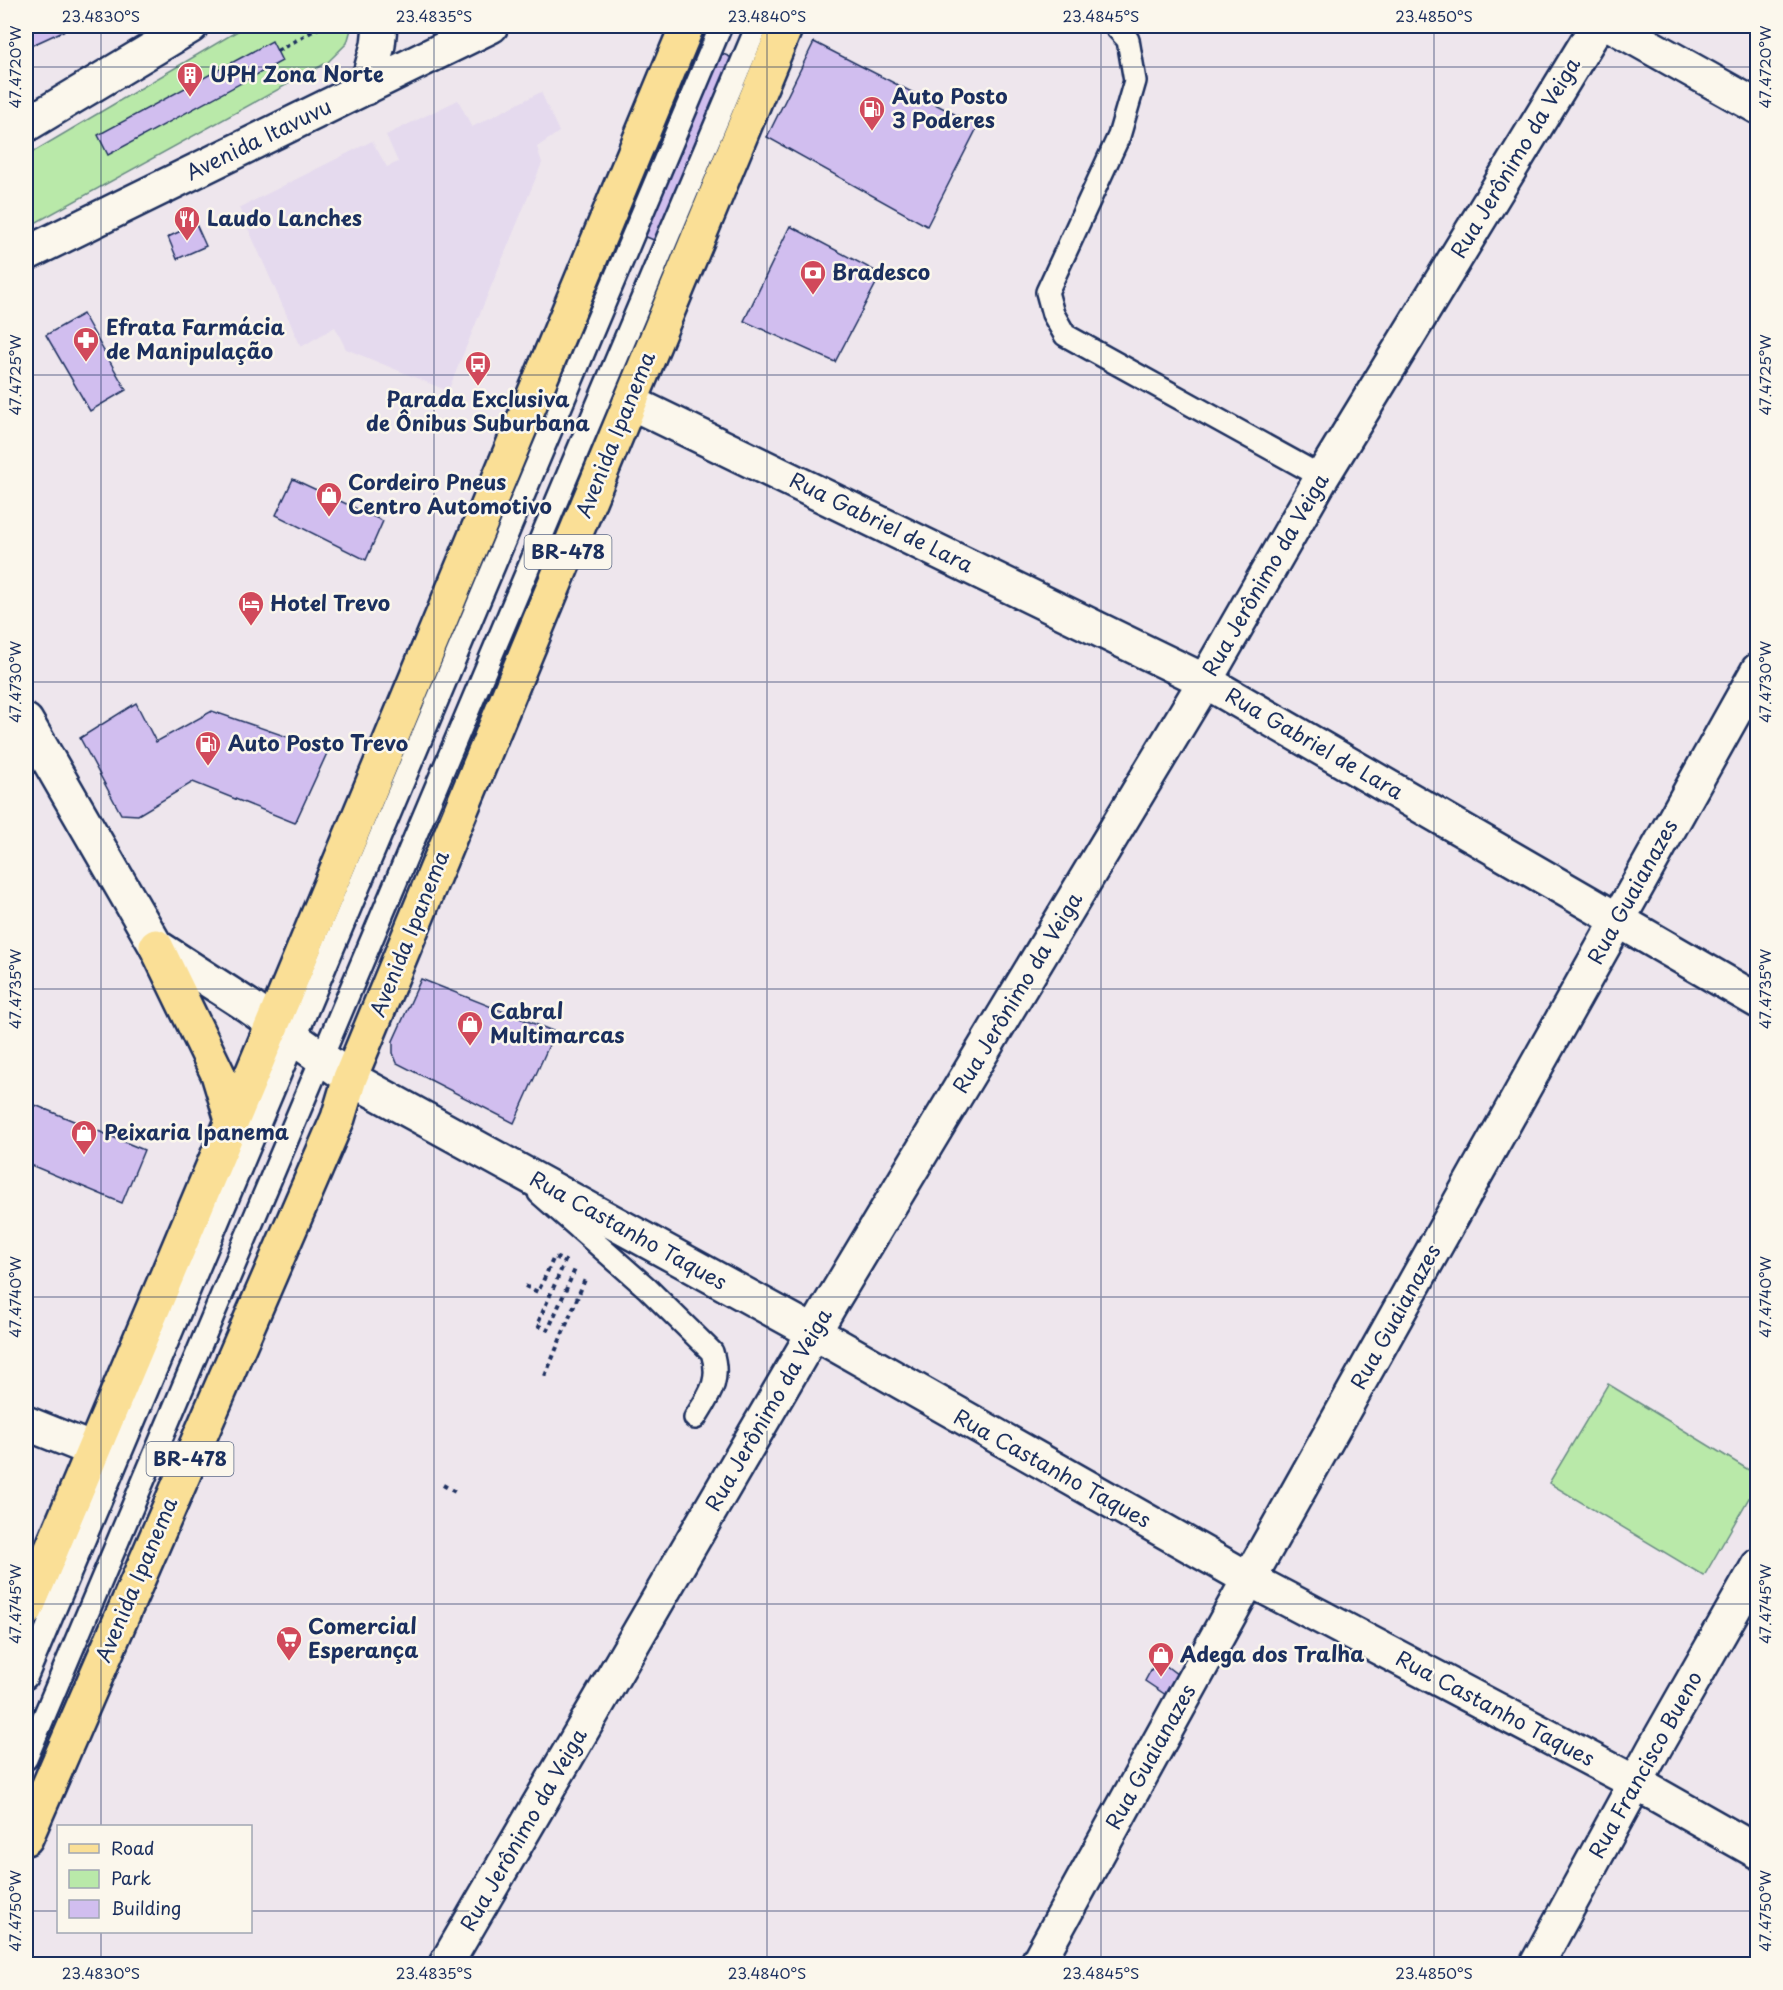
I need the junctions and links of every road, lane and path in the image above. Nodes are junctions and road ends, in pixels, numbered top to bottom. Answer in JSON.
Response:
{"nodes":[{"id":1,"x":192,"y":26,"type":"edge"},
{"id":2,"x":322,"y":26,"type":"edge"},
{"id":3,"x":380,"y":26,"type":"edge"},
{"id":4,"x":491,"y":26,"type":"edge"},
{"id":5,"x":721,"y":26,"type":"edge"},
{"id":6,"x":757,"y":26,"type":"edge"},
{"id":7,"x":786,"y":26,"type":"edge"},
{"id":8,"x":1114,"y":26,"type":"edge"},
{"id":9,"x":1597,"y":26,"type":"edge"},
{"id":10,"x":1613,"y":26,"type":"edge"},
{"id":11,"x":679,"y":32,"type":"edge"},
{"id":12,"x":451,"y":33,"type":"edge"},
{"id":13,"x":277,"y":51,"type":"dead end"},
{"id":14,"x":366,"y":88,"type":"junction"},
{"id":15,"x":1758,"y":107,"type":"edge"},
{"id":16,"x":26,"y":125,"type":"edge"},
{"id":17,"x":26,"y":254,"type":"edge"},
{"id":18,"x":630,"y":402,"type":"junction"},
{"id":19,"x":1322,"y":477,"type":"junction"},
{"id":20,"x":1758,"y":670,"type":"edge"},
{"id":21,"x":1205,"y":681,"type":"junction"},
{"id":22,"x":26,"y":721,"type":"edge"},
{"id":23,"x":1616,"y":920,"type":"junction"},
{"id":24,"x":156,"y":946,"type":"junction"},
{"id":25,"x":1758,"y":1001,"type":"edge"},
{"id":26,"x":296,"y":1040,"type":"junction"},
{"id":27,"x":350,"y":1078,"type":"junction"},
{"id":28,"x":232,"y":1120,"type":"junction"},
{"id":29,"x":505,"y":1163,"type":"junction"},
{"id":30,"x":577,"y":1266,"type":"dead end"},
{"id":31,"x":588,"y":1271,"type":"dead end"},
{"id":32,"x":525,"y":1286,"type":"dead end"},
{"id":33,"x":815,"y":1333,"type":"junction"},
{"id":34,"x":545,"y":1376,"type":"dead end"},
{"id":35,"x":695,"y":1418,"type":"dead end"},
{"id":36,"x":26,"y":1423,"type":"edge"},
{"id":37,"x":93,"y":1450,"type":"junction"},
{"id":38,"x":443,"y":1485,"type":"dead end"},
{"id":39,"x":457,"y":1493,"type":"dead end"},
{"id":40,"x":1758,"y":1566,"type":"edge"},
{"id":41,"x":1249,"y":1579,"type":"junction"},
{"id":42,"x":26,"y":1610,"type":"edge"},
{"id":43,"x":26,"y":1678,"type":"edge"},
{"id":44,"x":26,"y":1759,"type":"edge"},
{"id":45,"x":1636,"y":1783,"type":"junction"},
{"id":46,"x":26,"y":1838,"type":"edge"},
{"id":47,"x":1758,"y":1852,"type":"edge"},
{"id":48,"x":1042,"y":1962,"type":"edge"},
{"id":49,"x":446,"y":1965,"type":"edge"},
{"id":50,"x":1537,"y":1965,"type":"edge"}],
"edges":[{"from":1,"to":16,"type":"street"},
{"from":2,"to":13,"type":"path"},
{"from":3,"to":14,"type":"street"},
{"from":4,"to":12,"type":"street","name":"Avenida Itavuvu"},
{"from":5,"to":26,"type":"lane"},
{"from":6,"to":26,"type":"lane"},
{"from":7,"to":18,"type":"main road","name":"Avenida Ipanema","number":"BR-478"},
{"from":8,"to":19,"type":"lane"},
{"from":9,"to":19,"type":"street","name":"Rua Jerônimo da Veiga"},
{"from":10,"to":15,"type":"street"},
{"from":11,"to":26,"type":"main road"},
{"from":12,"to":14,"type":"street","name":"Avenida Itavuvu"},
{"from":14,"to":17,"type":"street","name":"Avenida Itavuvu"},
{"from":18,"to":21,"type":"street","name":"Rua Gabriel de Lara"},
{"from":18,"to":27,"type":"main road","name":"Avenida Ipanema","number":"BR-478"},
{"from":19,"to":21,"type":"street","name":"Rua Jerônimo da Veiga"},
{"from":20,"to":23,"type":"street","name":"Rua Guaianazes"},
{"from":21,"to":23,"type":"street","name":"Rua Gabriel de Lara"},
{"from":21,"to":33,"type":"street","name":"Rua Jerônimo da Veiga"},
{"from":22,"to":24,"type":"street"},
{"from":23,"to":25,"type":"street","name":"Rua Gabriel de Lara"},
{"from":23,"to":41,"type":"street","name":"Rua Guaianazes"},
{"from":24,"to":26,"type":"street","name":"Rua Castanho Taques"},
{"from":24,"to":28,"type":"main road"},
{"from":26,"to":27,"type":"street","name":"Rua Castanho Taques"},
{"from":26,"to":28,"type":"main road"},
{"from":26,"to":43,"type":"lane"},
{"from":26,"to":44,"type":"lane"},
{"from":27,"to":29,"type":"street","name":"Rua Castanho Taques"},
{"from":27,"to":46,"type":"main road","name":"Avenida Ipanema","number":"BR-478"},
{"from":28,"to":37,"type":"main road"},
{"from":29,"to":33,"type":"street","name":"Rua Castanho Taques"},
{"from":29,"to":35,"type":"lane"},
{"from":30,"to":32,"type":"path"},
{"from":31,"to":34,"type":"path"},
{"from":33,"to":41,"type":"street","name":"Rua Castanho Taques"},
{"from":33,"to":49,"type":"street","name":"Rua Jerônimo da Veiga"},
{"from":36,"to":37,"type":"street"},
{"from":37,"to":42,"type":"main road"},
{"from":38,"to":39,"type":"path"},
{"from":40,"to":45,"type":"street","name":"Rua Francisco Bueno"},
{"from":41,"to":45,"type":"street","name":"Rua Castanho Taques"},
{"from":41,"to":48,"type":"street","name":"Rua Guaianazes"},
{"from":45,"to":47,"type":"street","name":"Rua Castanho Taques"},
{"from":45,"to":50,"type":"street","name":"Rua Francisco Bueno"}]}
